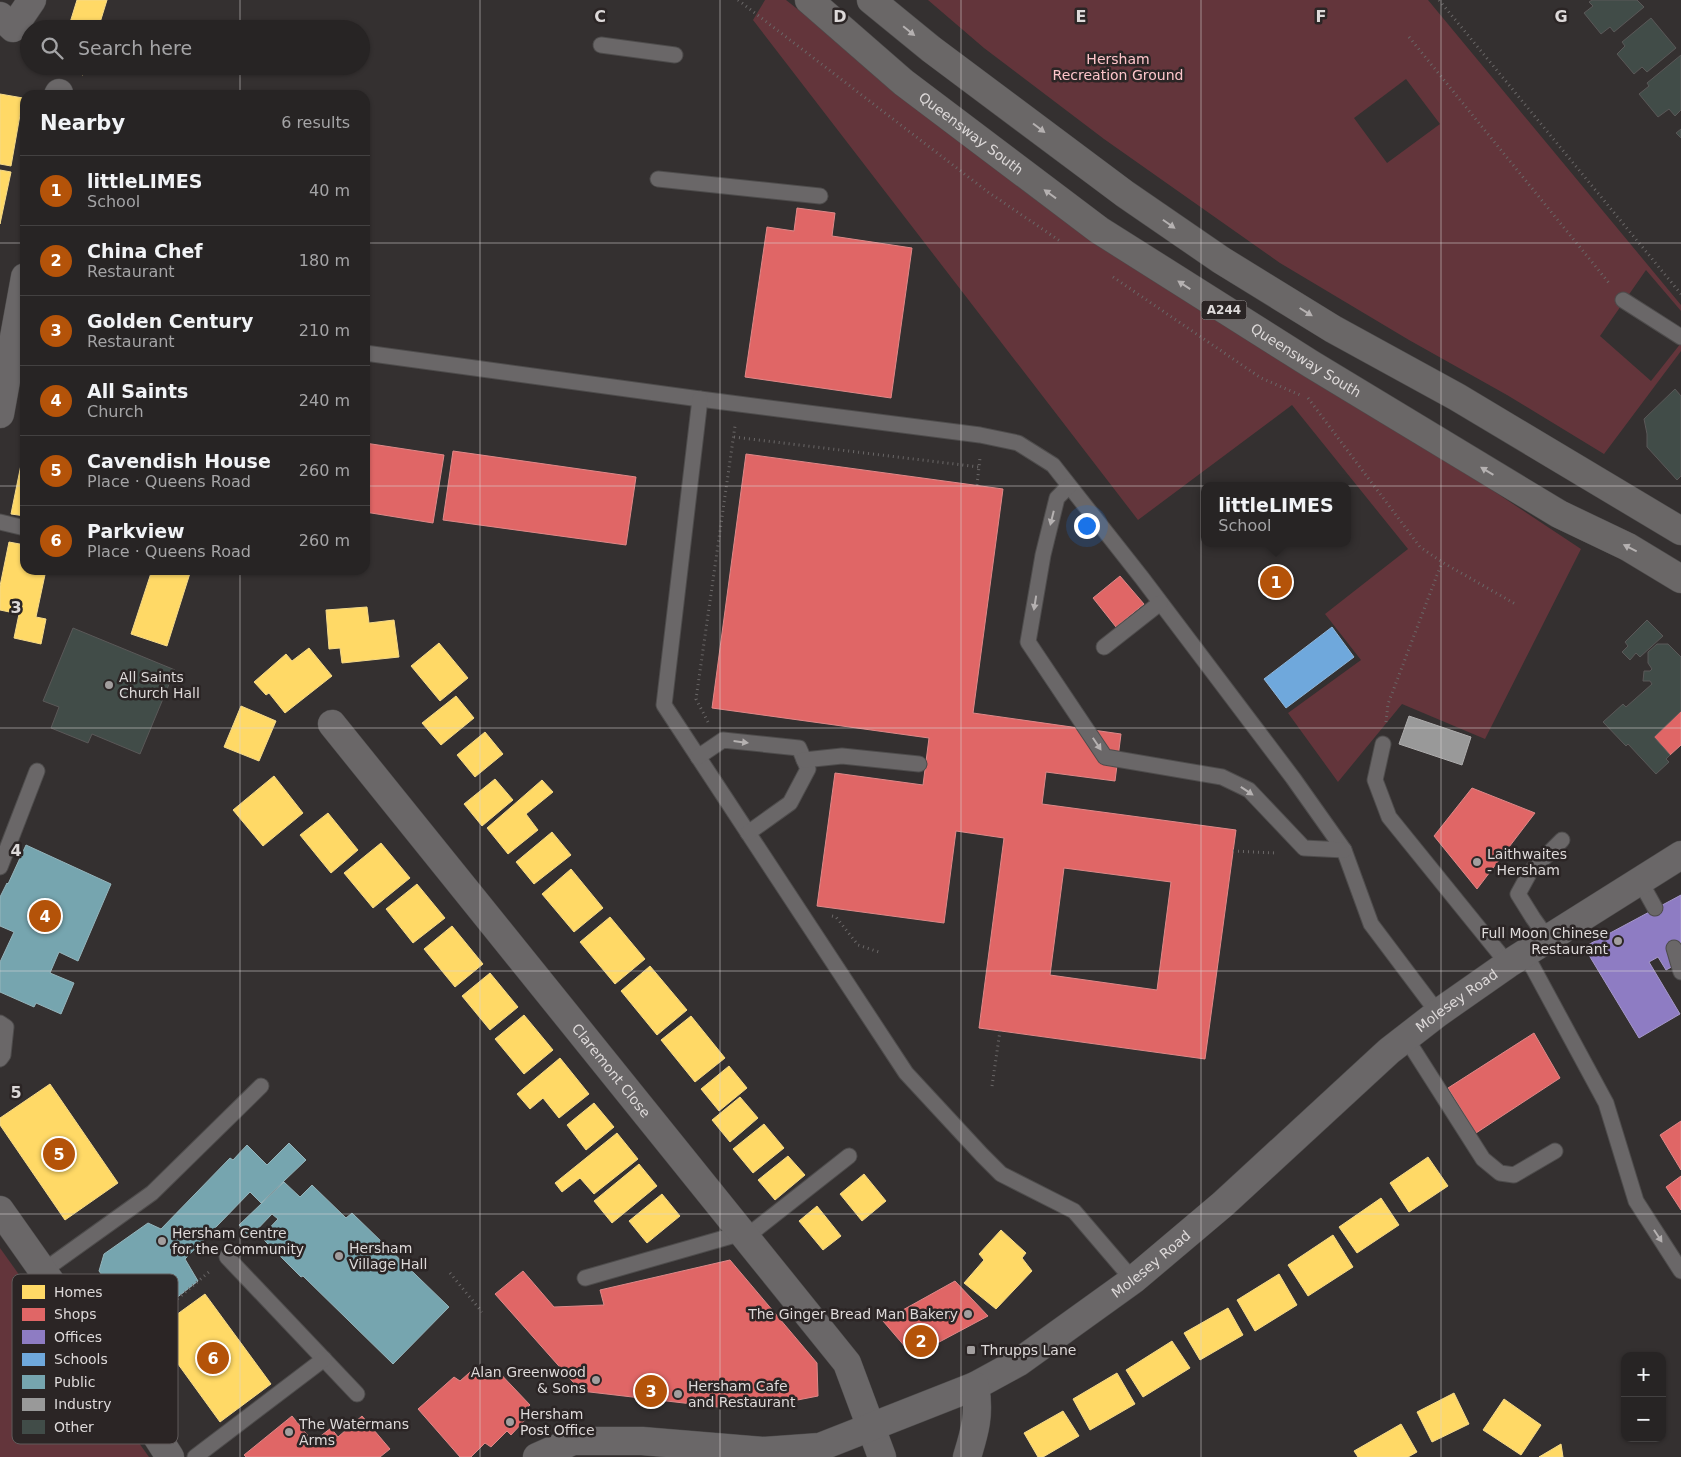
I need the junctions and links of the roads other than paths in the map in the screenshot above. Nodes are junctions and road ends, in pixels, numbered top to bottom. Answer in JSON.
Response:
{"nodes":[{"id":1,"x":32,"y":0,"type":"edge"},
{"id":2,"x":809,"y":0,"type":"edge"},
{"id":3,"x":871,"y":0,"type":"edge"},
{"id":4,"x":0,"y":16,"type":"edge"},
{"id":5,"x":601,"y":45,"type":"dead end"},
{"id":6,"x":675,"y":54,"type":"dead end"},
{"id":7,"x":658,"y":179,"type":"dead end"},
{"id":8,"x":820,"y":196,"type":"dead end"},
{"id":9,"x":1623,"y":300,"type":"road end"},
{"id":10,"x":20,"y":304,"type":"edge"},
{"id":11,"x":1681,"y":337,"type":"edge"},
{"id":12,"x":370,"y":354,"type":"edge"},
{"id":13,"x":700,"y":399,"type":"junction"},
{"id":14,"x":0,"y":414,"type":"edge"},
{"id":15,"x":1070,"y":486,"type":"junction"},
{"id":16,"x":0,"y":522,"type":"edge"},
{"id":17,"x":20,"y":527,"type":"edge"},
{"id":18,"x":1681,"y":531,"type":"edge"},
{"id":19,"x":1681,"y":579,"type":"edge"},
{"id":20,"x":1160,"y":603,"type":"junction"},
{"id":21,"x":1104,"y":647,"type":"dead end"},
{"id":22,"x":332,"y":724,"type":"dead end"},
{"id":23,"x":1383,"y":744,"type":"road end"},
{"id":24,"x":698,"y":757,"type":"junction"},
{"id":25,"x":804,"y":760,"type":"junction"},
{"id":26,"x":919,"y":764,"type":"dead end"},
{"id":27,"x":37,"y":771,"type":"dead end"},
{"id":28,"x":748,"y":833,"type":"junction"},
{"id":29,"x":1562,"y":840,"type":"dead end"},
{"id":30,"x":1344,"y":850,"type":"junction"},
{"id":31,"x":1680,"y":857,"type":"edge"},
{"id":32,"x":0,"y":867,"type":"edge"},
{"id":33,"x":1640,"y":881,"type":"junction"},
{"id":34,"x":1656,"y":908,"type":"dead end"},
{"id":35,"x":1548,"y":939,"type":"junction"},
{"id":36,"x":1674,"y":948,"type":"dead end"},
{"id":37,"x":1516,"y":958,"type":"junction"},
{"id":38,"x":1681,"y":972,"type":"edge"},
{"id":39,"x":1438,"y":1013,"type":"junction"},
{"id":40,"x":0,"y":1023,"type":"edge"},
{"id":41,"x":1406,"y":1038,"type":"junction"},
{"id":42,"x":0,"y":1059,"type":"edge"},
{"id":43,"x":261,"y":1086,"type":"dead end"},
{"id":44,"x":1555,"y":1151,"type":"dead end"},
{"id":45,"x":849,"y":1156,"type":"dead end"},
{"id":46,"x":0,"y":1210,"type":"edge"},
{"id":47,"x":744,"y":1235,"type":"junction"},
{"id":48,"x":227,"y":1257,"type":"road end"},
{"id":49,"x":43,"y":1271,"type":"junction"},
{"id":50,"x":1681,"y":1271,"type":"edge"},
{"id":51,"x":45,"y":1274,"type":"edge"},
{"id":52,"x":585,"y":1278,"type":"dead end"},
{"id":53,"x":1133,"y":1280,"type":"junction"},
{"id":54,"x":324,"y":1359,"type":"junction"},
{"id":55,"x":974,"y":1386,"type":"junction"},
{"id":56,"x":357,"y":1394,"type":"dead end"},
{"id":57,"x":870,"y":1428,"type":"junction"},
{"id":58,"x":161,"y":1444,"type":"edge"},
{"id":59,"x":711,"y":1452,"type":"edge"},
{"id":60,"x":170,"y":1457,"type":"edge"},
{"id":61,"x":195,"y":1457,"type":"edge"},
{"id":62,"x":538,"y":1457,"type":"edge"},
{"id":63,"x":882,"y":1457,"type":"edge"},
{"id":64,"x":967,"y":1457,"type":"edge"}],
"edges":[{"from":1,"to":4,"type":"street"},
{"from":19,"to":2,"type":"main road","name":"Queensway South","number":"A244","one_way":true},
{"from":3,"to":18,"type":"main road","one_way":true},
{"from":5,"to":6,"type":"lane"},
{"from":7,"to":8,"type":"lane"},
{"from":9,"to":11,"type":"lane"},
{"from":10,"to":14,"type":"street"},
{"from":12,"to":13,"type":"lane"},
{"from":13,"to":15,"type":"lane"},
{"from":13,"to":24,"type":"lane"},
{"from":15,"to":20,"type":"lane"},
{"from":15,"to":30,"type":"lane","one_way":true},
{"from":16,"to":17,"type":"lane"},
{"from":20,"to":21,"type":"lane"},
{"from":20,"to":30,"type":"lane"},
{"from":22,"to":47,"type":"street","name":"Claremont Close"},
{"from":23,"to":37,"type":"lane"},
{"from":24,"to":25,"type":"lane","one_way":true},
{"from":24,"to":28,"type":"lane"},
{"from":25,"to":26,"type":"lane"},
{"from":25,"to":28,"type":"lane"},
{"from":27,"to":32,"type":"lane"},
{"from":28,"to":53,"type":"lane"},
{"from":29,"to":35,"type":"lane"},
{"from":30,"to":39,"type":"lane"},
{"from":31,"to":33,"type":"street","name":"Molesey Road"},
{"from":33,"to":34,"type":"lane"},
{"from":33,"to":35,"type":"street","name":"Molesey Road"},
{"from":35,"to":37,"type":"street","name":"Molesey Road"},
{"from":36,"to":38,"type":"lane"},
{"from":37,"to":39,"type":"street","name":"Molesey Road"},
{"from":37,"to":50,"type":"lane","one_way":true},
{"from":39,"to":41,"type":"street","name":"Molesey Road"},
{"from":40,"to":42,"type":"lane"},
{"from":41,"to":44,"type":"lane"},
{"from":41,"to":53,"type":"street","name":"Molesey Road"},
{"from":43,"to":49,"type":"lane"},
{"from":45,"to":47,"type":"lane"},
{"from":46,"to":49,"type":"street"},
{"from":47,"to":52,"type":"lane"},
{"from":47,"to":57,"type":"street","name":"Claremont Close"},
{"from":48,"to":54,"type":"lane"},
{"from":49,"to":51,"type":"street"},
{"from":53,"to":55,"type":"street","name":"Molesey Road"},
{"from":54,"to":56,"type":"lane"},
{"from":54,"to":61,"type":"lane"},
{"from":55,"to":57,"type":"street","name":"Molesey Road"},
{"from":55,"to":64,"type":"street"},
{"from":57,"to":59,"type":"street","name":"Molesey Road"},
{"from":57,"to":63,"type":"street"},
{"from":58,"to":60,"type":"street"},
{"from":59,"to":62,"type":"street","name":"Molesey Road"}]}
